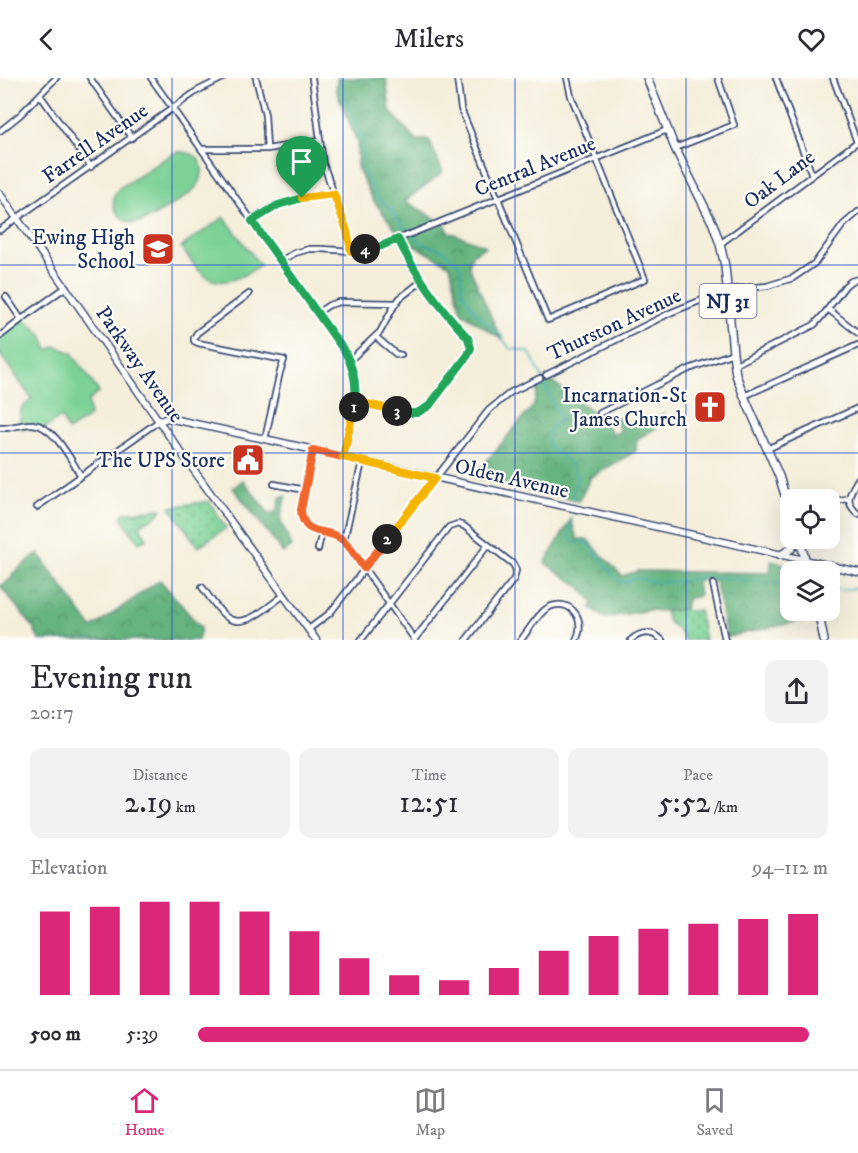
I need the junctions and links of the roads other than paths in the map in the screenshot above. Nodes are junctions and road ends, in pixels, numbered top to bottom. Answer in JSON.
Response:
{"nodes":[{"id":1,"x":56,"y":78,"type":"edge"},
{"id":2,"x":90,"y":78,"type":"edge"},
{"id":3,"x":151,"y":78,"type":"edge"},
{"id":4,"x":223,"y":78,"type":"edge"},
{"id":5,"x":256,"y":78,"type":"edge"},
{"id":6,"x":312,"y":78,"type":"edge"},
{"id":7,"x":457,"y":78,"type":"edge"},
{"id":8,"x":567,"y":78,"type":"edge"},
{"id":9,"x":647,"y":78,"type":"edge"},
{"id":10,"x":718,"y":78,"type":"edge"},
{"id":11,"x":776,"y":78,"type":"edge"},
{"id":12,"x":833,"y":78,"type":"edge"},
{"id":13,"x":40,"y":95,"type":"junction"},
{"id":14,"x":172,"y":109,"type":"junction"},
{"id":15,"x":667,"y":130,"type":"junction"},
{"id":16,"x":0,"y":131,"type":"edge"},
{"id":17,"x":132,"y":138,"type":"junction"},
{"id":18,"x":319,"y":141,"type":"junction"},
{"id":19,"x":857,"y":141,"type":"edge"},
{"id":20,"x":675,"y":148,"type":"junction"},
{"id":21,"x":201,"y":149,"type":"junction"},
{"id":22,"x":267,"y":149,"type":"junction"},
{"id":23,"x":597,"y":158,"type":"junction"},
{"id":24,"x":91,"y":167,"type":"junction"},
{"id":25,"x":812,"y":175,"type":"junction"},
{"id":26,"x":0,"y":194,"type":"edge"},
{"id":27,"x":334,"y":194,"type":"junction"},
{"id":28,"x":498,"y":198,"type":"junction"},
{"id":29,"x":858,"y":212,"type":"edge"},
{"id":30,"x":17,"y":218,"type":"junction"},
{"id":31,"x":252,"y":221,"type":"junction"},
{"id":32,"x":0,"y":230,"type":"edge"},
{"id":33,"x":398,"y":239,"type":"junction"},
{"id":34,"x":720,"y":244,"type":"junction"},
{"id":35,"x":351,"y":251,"type":"junction"},
{"id":36,"x":280,"y":261,"type":"junction"},
{"id":37,"x":857,"y":279,"type":"edge"},
{"id":38,"x":422,"y":281,"type":"junction"},
{"id":39,"x":66,"y":288,"type":"junction"},
{"id":40,"x":727,"y":290,"type":"junction"},
{"id":41,"x":249,"y":294,"type":"dead end"},
{"id":42,"x":6,"y":297,"type":"dead end"},
{"id":43,"x":728,"y":299,"type":"junction"},
{"id":44,"x":396,"y":303,"type":"junction"},
{"id":45,"x":696,"y":303,"type":"junction"},
{"id":46,"x":828,"y":309,"type":"junction"},
{"id":47,"x":317,"y":313,"type":"junction"},
{"id":48,"x":21,"y":319,"type":"junction"},
{"id":49,"x":858,"y":333,"type":"edge"},
{"id":50,"x":0,"y":336,"type":"edge"},
{"id":51,"x":376,"y":337,"type":"junction"},
{"id":52,"x":858,"y":345,"type":"edge"},
{"id":53,"x":733,"y":353,"type":"junction"},
{"id":54,"x":401,"y":356,"type":"dead end"},
{"id":55,"x":349,"y":361,"type":"junction"},
{"id":56,"x":734,"y":365,"type":"junction"},
{"id":57,"x":546,"y":375,"type":"dead end"},
{"id":58,"x":540,"y":378,"type":"dead end"},
{"id":59,"x":744,"y":396,"type":"junction"},
{"id":60,"x":355,"y":401,"type":"junction"},
{"id":61,"x":858,"y":408,"type":"edge"},
{"id":62,"x":600,"y":413,"type":"dead end"},
{"id":63,"x":159,"y":421,"type":"junction"},
{"id":64,"x":0,"y":428,"type":"edge"},
{"id":65,"x":265,"y":439,"type":"junction"},
{"id":66,"x":767,"y":449,"type":"junction"},
{"id":67,"x":313,"y":450,"type":"junction"},
{"id":68,"x":343,"y":457,"type":"junction"},
{"id":69,"x":362,"y":462,"type":"junction"},
{"id":70,"x":81,"y":476,"type":"junction"},
{"id":71,"x":435,"y":478,"type":"junction"},
{"id":72,"x":858,"y":479,"type":"edge"},
{"id":73,"x":274,"y":484,"type":"dead end"},
{"id":74,"x":783,"y":489,"type":"edge"},
{"id":75,"x":304,"y":490,"type":"junction"},
{"id":76,"x":849,"y":498,"type":"junction"},
{"id":77,"x":840,"y":500,"type":"edge"},
{"id":78,"x":38,"y":507,"type":"dead end"},
{"id":79,"x":858,"y":514,"type":"edge"},
{"id":80,"x":322,"y":532,"type":"junction"},
{"id":81,"x":344,"y":540,"type":"junction"},
{"id":82,"x":488,"y":545,"type":"junction"},
{"id":83,"x":318,"y":549,"type":"dead end"},
{"id":84,"x":791,"y":549,"type":"edge"},
{"id":85,"x":802,"y":549,"type":"edge"},
{"id":86,"x":782,"y":555,"type":"junction"},
{"id":87,"x":805,"y":560,"type":"junction"},
{"id":88,"x":364,"y":568,"type":"junction"},
{"id":89,"x":858,"y":572,"type":"edge"},
{"id":90,"x":713,"y":584,"type":"dead end"},
{"id":91,"x":202,"y":587,"type":"dead end"},
{"id":92,"x":284,"y":595,"type":"junction"},
{"id":93,"x":390,"y":604,"type":"junction"},
{"id":94,"x":820,"y":621,"type":"edge"},
{"id":95,"x":309,"y":629,"type":"junction"},
{"id":96,"x":316,"y":640,"type":"edge"},
{"id":97,"x":361,"y":640,"type":"edge"},
{"id":98,"x":415,"y":640,"type":"edge"},
{"id":99,"x":466,"y":640,"type":"edge"},
{"id":100,"x":521,"y":640,"type":"edge"},
{"id":101,"x":576,"y":640,"type":"edge"},
{"id":102,"x":631,"y":640,"type":"edge"},
{"id":103,"x":662,"y":640,"type":"edge"},
{"id":104,"x":724,"y":640,"type":"edge"},
{"id":105,"x":824,"y":640,"type":"edge"}],
"edges":[{"from":1,"to":13,"type":"street"},
{"from":2,"to":17,"type":"street"},
{"from":3,"to":14,"type":"street"},
{"from":4,"to":14,"type":"street","name":"Farrell Avenue"},
{"from":5,"to":22,"type":"street"},
{"from":6,"to":18,"type":"street"},
{"from":7,"to":28,"type":"street"},
{"from":8,"to":23,"type":"street"},
{"from":9,"to":15,"type":"main road","number":"NJ 31"},
{"from":10,"to":20,"type":"street"},
{"from":11,"to":25,"type":"street"},
{"from":12,"to":19,"type":"street"},
{"from":13,"to":16,"type":"street"},
{"from":13,"to":24,"type":"street"},
{"from":14,"to":17,"type":"street","name":"Farrell Avenue"},
{"from":14,"to":21,"type":"street"},
{"from":15,"to":20,"type":"main road","number":"NJ 31"},
{"from":15,"to":23,"type":"street","name":"Central Avenue"},
{"from":17,"to":24,"type":"street","name":"Farrell Avenue"},
{"from":18,"to":22,"type":"street"},
{"from":18,"to":27,"type":"street"},
{"from":19,"to":25,"type":"street","name":"Oak Lane"},
{"from":20,"to":34,"type":"main road","number":"NJ 31"},
{"from":21,"to":22,"type":"street"},
{"from":21,"to":31,"type":"street"},
{"from":23,"to":28,"type":"street","name":"Central Avenue"},
{"from":23,"to":28,"type":"street"},
{"from":24,"to":30,"type":"street","name":"Farrell Avenue"},
{"from":25,"to":34,"type":"street","name":"Oak Lane"},
{"from":26,"to":30,"type":"main road","name":"Parkway Avenue"},
{"from":27,"to":31,"type":"street"},
{"from":27,"to":35,"type":"street"},
{"from":28,"to":33,"type":"street","name":"Central Avenue"},
{"from":29,"to":40,"type":"street","name":"Thurston Avenue"},
{"from":30,"to":32,"type":"street","name":"Farrell Avenue"},
{"from":30,"to":39,"type":"main road","name":"Parkway Avenue"},
{"from":31,"to":36,"type":"street"},
{"from":33,"to":35,"type":"street","name":"Central Avenue"},
{"from":33,"to":38,"type":"street"},
{"from":34,"to":40,"type":"main road","number":"NJ 31"},
{"from":35,"to":36,"type":"street","name":"Central Avenue"},
{"from":36,"to":47,"type":"street"},
{"from":37,"to":46,"type":"street"},
{"from":38,"to":44,"type":"street"},
{"from":38,"to":60,"type":"street"},
{"from":39,"to":48,"type":"street"},
{"from":39,"to":63,"type":"main road","name":"Parkway Avenue"},
{"from":40,"to":43,"type":"main road","number":"NJ 31"},
{"from":40,"to":45,"type":"street","name":"Thurston Avenue"},
{"from":41,"to":65,"type":"street"},
{"from":42,"to":48,"type":"street"},
{"from":43,"to":45,"type":"street","name":"Thurston Avenue"},
{"from":43,"to":53,"type":"main road","number":"NJ 31"},
{"from":44,"to":47,"type":"street"},
{"from":44,"to":51,"type":"street"},
{"from":45,"to":57,"type":"street","name":"Thurston Avenue"},
{"from":46,"to":49,"type":"street"},
{"from":46,"to":56,"type":"street"},
{"from":47,"to":55,"type":"street"},
{"from":48,"to":50,"type":"street"},
{"from":51,"to":54,"type":"street"},
{"from":51,"to":55,"type":"street"},
{"from":52,"to":59,"type":"street"},
{"from":53,"to":56,"type":"main road","number":"NJ 31"},
{"from":53,"to":62,"type":"street"},
{"from":55,"to":60,"type":"street"},
{"from":56,"to":59,"type":"main road","number":"NJ 31"},
{"from":58,"to":71,"type":"street","name":"Thurston Avenue"},
{"from":59,"to":66,"type":"main road","number":"NJ 31"},
{"from":60,"to":68,"type":"street"},
{"from":61,"to":66,"type":"street"},
{"from":63,"to":65,"type":"main road","name":"Olden Avenue"},
{"from":63,"to":70,"type":"street"},
{"from":63,"to":92,"type":"main road","name":"Parkway Avenue"},
{"from":64,"to":70,"type":"street"},
{"from":65,"to":67,"type":"main road","name":"Olden Avenue"},
{"from":66,"to":74,"type":"main road","number":"NJ 31"},
{"from":67,"to":68,"type":"main road","name":"Olden Avenue"},
{"from":67,"to":75,"type":"street"},
{"from":68,"to":69,"type":"main road","name":"Olden Avenue"},
{"from":69,"to":71,"type":"main road","name":"Olden Avenue"},
{"from":69,"to":81,"type":"street"},
{"from":70,"to":78,"type":"street"},
{"from":71,"to":86,"type":"main road","name":"Olden Avenue"},
{"from":71,"to":88,"type":"street","name":"Thurston Avenue"},
{"from":72,"to":76,"type":"street"},
{"from":73,"to":75,"type":"street"},
{"from":75,"to":80,"type":"street"},
{"from":76,"to":77,"type":"street"},
{"from":76,"to":79,"type":"street"},
{"from":80,"to":81,"type":"street"},
{"from":80,"to":83,"type":"street"},
{"from":81,"to":88,"type":"street"},
{"from":82,"to":93,"type":"street"},
{"from":82,"to":98,"type":"street"},
{"from":82,"to":99,"type":"street"},
{"from":84,"to":86,"type":"main road"},
{"from":85,"to":87,"type":"main road"},
{"from":86,"to":87,"type":"main road","name":"Olden Avenue"},
{"from":87,"to":89,"type":"main road","name":"Olden Avenue"},
{"from":88,"to":93,"type":"street"},
{"from":88,"to":95,"type":"street","name":"Thurston Avenue"},
{"from":90,"to":104,"type":"street"},
{"from":91,"to":92,"type":"street"},
{"from":92,"to":95,"type":"main road","name":"Parkway Avenue"},
{"from":93,"to":97,"type":"street"},
{"from":93,"to":98,"type":"street"},
{"from":94,"to":105,"type":"main road"},
{"from":95,"to":96,"type":"main road","name":"Parkway Avenue"},
{"from":100,"to":101,"type":"street"},
{"from":102,"to":103,"type":"street"}]}
